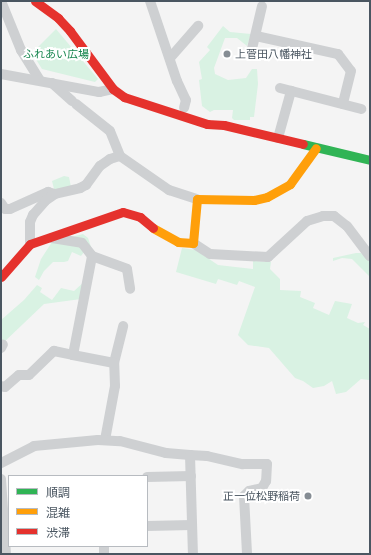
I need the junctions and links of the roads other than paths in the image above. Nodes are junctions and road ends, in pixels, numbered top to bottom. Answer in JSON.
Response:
{"nodes":[{"id":1,"x":2,"y":1,"type":"edge"},
{"id":2,"x":35,"y":1,"type":"edge"},
{"id":3,"x":150,"y":1,"type":"edge"},
{"id":4,"x":262,"y":6,"type":"dead end"},
{"id":5,"x":198,"y":26,"type":"dead end"},
{"id":6,"x":256,"y":36,"type":"junction"},
{"id":7,"x":251,"y":53,"type":"dead end"},
{"id":8,"x":170,"y":58,"type":"junction"},
{"id":9,"x":1,"y":74,"type":"edge"},
{"id":10,"x":105,"y":76,"type":"junction"},
{"id":11,"x":40,"y":80,"type":"junction"},
{"id":12,"x":52,"y":83,"type":"junction"},
{"id":13,"x":280,"y":88,"type":"dead end"},
{"id":14,"x":113,"y":89,"type":"junction"},
{"id":15,"x":291,"y":91,"type":"junction"},
{"id":16,"x":343,"y":104,"type":"junction"},
{"id":17,"x":184,"y":108,"type":"junction"},
{"id":18,"x":361,"y":109,"type":"dead end"},
{"id":19,"x":224,"y":125,"type":"junction"},
{"id":20,"x":278,"y":138,"type":"junction"},
{"id":21,"x":316,"y":148,"type":"junction"},
{"id":22,"x":120,"y":156,"type":"junction"},
{"id":23,"x":370,"y":160,"type":"edge"},
{"id":24,"x":55,"y":194,"type":"junction"},
{"id":25,"x":197,"y":199,"type":"junction"},
{"id":26,"x":1,"y":203,"type":"edge"},
{"id":27,"x":52,"y":238,"type":"junction"},
{"id":28,"x":193,"y":243,"type":"junction"},
{"id":29,"x":30,"y":244,"type":"junction"},
{"id":30,"x":92,"y":256,"type":"junction"},
{"id":31,"x":370,"y":256,"type":"edge"},
{"id":32,"x":1,"y":277,"type":"edge"},
{"id":33,"x":130,"y":289,"type":"dead end"},
{"id":34,"x":123,"y":326,"type":"dead end"},
{"id":35,"x":73,"y":355,"type":"junction"},
{"id":36,"x":114,"y":363,"type":"junction"},
{"id":37,"x":1,"y":386,"type":"edge"},
{"id":38,"x":105,"y":440,"type":"junction"},
{"id":39,"x":190,"y":455,"type":"junction"},
{"id":40,"x":1,"y":463,"type":"edge"},
{"id":41,"x":191,"y":476,"type":"junction"},
{"id":42,"x":148,"y":477,"type":"edge"},
{"id":43,"x":3,"y":481,"type":"edge"},
{"id":44,"x":7,"y":526,"type":"edge"},
{"id":45,"x":148,"y":526,"type":"edge"},
{"id":46,"x":192,"y":526,"type":"junction"},
{"id":47,"x":6,"y":554,"type":"edge"},
{"id":48,"x":193,"y":554,"type":"edge"},
{"id":49,"x":247,"y":554,"type":"edge"}],
"edges":[{"from":1,"to":11,"type":"street"},
{"from":2,"to":10,"type":"street"},
{"from":3,"to":8,"type":"street"},
{"from":4,"to":6,"type":"street"},
{"from":5,"to":8,"type":"street"},
{"from":6,"to":7,"type":"street"},
{"from":6,"to":16,"type":"street"},
{"from":8,"to":17,"type":"street"},
{"from":9,"to":11,"type":"street"},
{"from":10,"to":14,"type":"street"},
{"from":10,"to":17,"type":"street"},
{"from":11,"to":12,"type":"street"},
{"from":12,"to":14,"type":"street"},
{"from":12,"to":22,"type":"street"},
{"from":13,"to":15,"type":"street"},
{"from":14,"to":19,"type":"street"},
{"from":15,"to":16,"type":"street"},
{"from":15,"to":20,"type":"street"},
{"from":16,"to":18,"type":"street"},
{"from":17,"to":19,"type":"street"},
{"from":19,"to":20,"type":"street"},
{"from":20,"to":21,"type":"street"},
{"from":21,"to":23,"type":"street"},
{"from":21,"to":25,"type":"street"},
{"from":22,"to":24,"type":"street"},
{"from":22,"to":25,"type":"street"},
{"from":24,"to":26,"type":"street"},
{"from":24,"to":29,"type":"street"},
{"from":25,"to":28,"type":"street"},
{"from":27,"to":28,"type":"street"},
{"from":27,"to":29,"type":"street"},
{"from":27,"to":30,"type":"street"},
{"from":28,"to":31,"type":"street"},
{"from":29,"to":32,"type":"street"},
{"from":30,"to":33,"type":"street"},
{"from":30,"to":35,"type":"street"},
{"from":34,"to":36,"type":"street"},
{"from":35,"to":36,"type":"street"},
{"from":35,"to":37,"type":"street"},
{"from":36,"to":38,"type":"street"},
{"from":38,"to":39,"type":"street"},
{"from":38,"to":40,"type":"street"},
{"from":39,"to":41,"type":"street"},
{"from":39,"to":49,"type":"street"},
{"from":41,"to":42,"type":"street"},
{"from":41,"to":46,"type":"street"},
{"from":43,"to":44,"type":"street"},
{"from":44,"to":47,"type":"street"},
{"from":45,"to":46,"type":"street"},
{"from":46,"to":48,"type":"street"}]}
